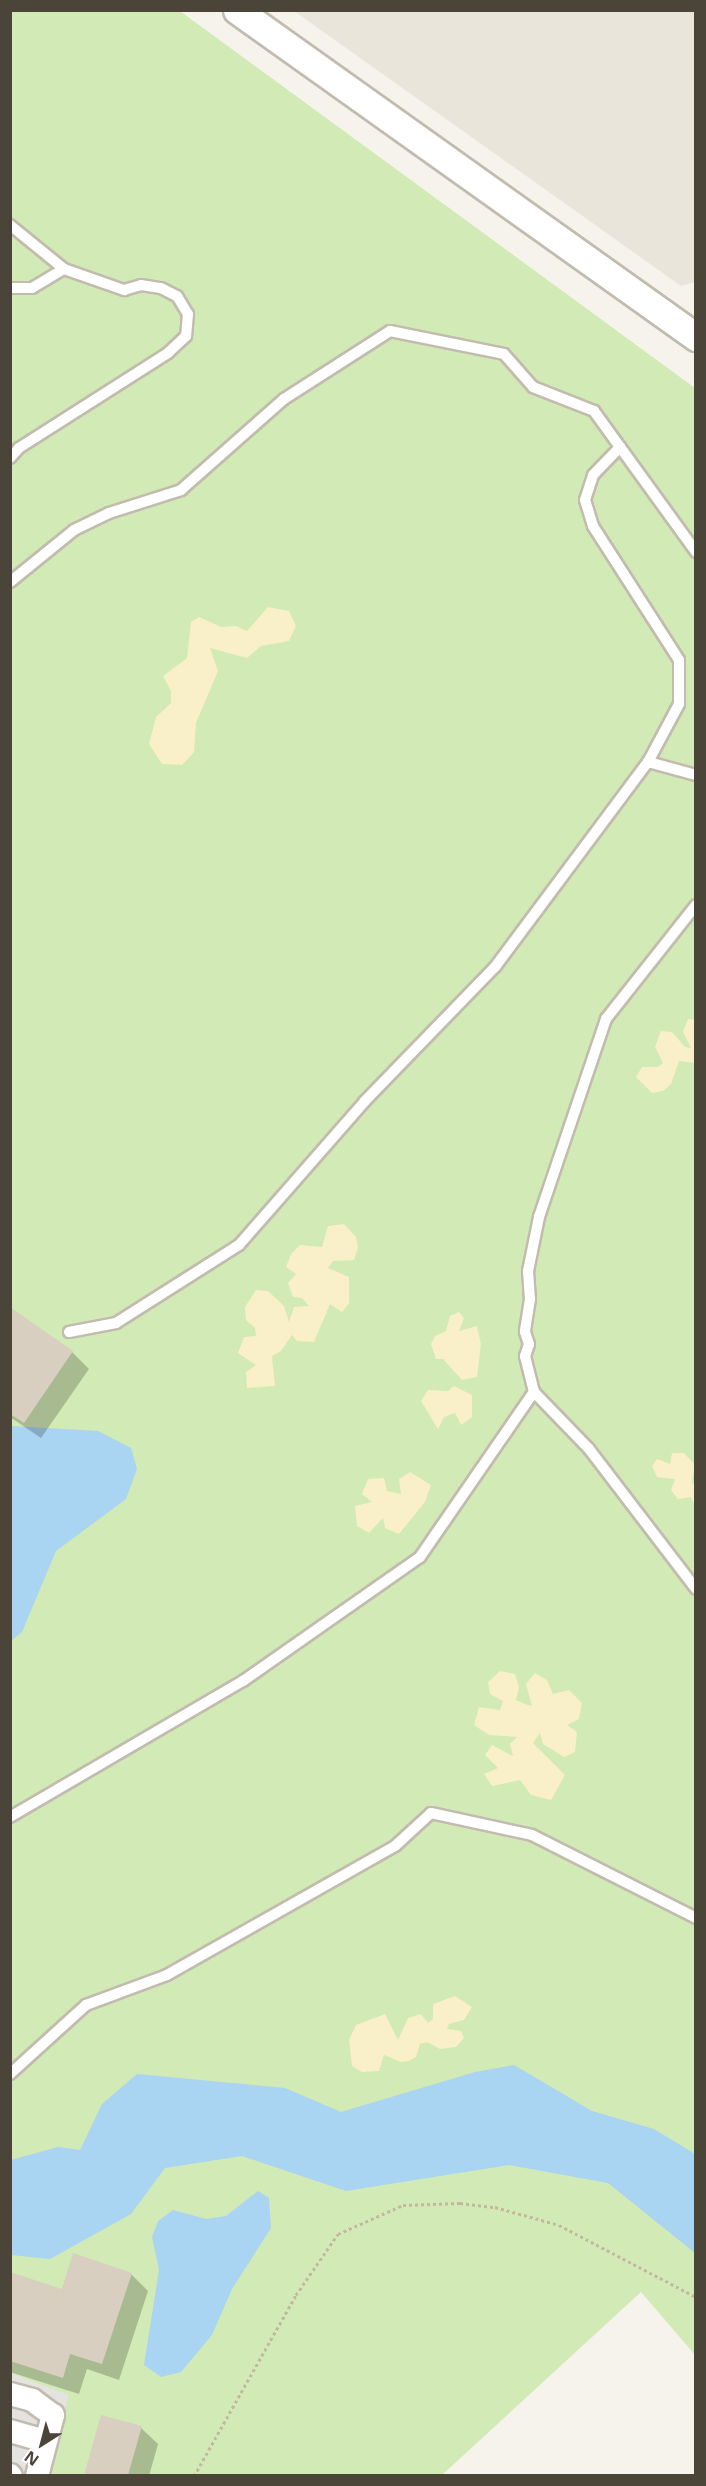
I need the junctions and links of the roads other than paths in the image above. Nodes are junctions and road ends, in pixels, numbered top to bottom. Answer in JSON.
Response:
{"nodes":[{"id":1,"x":237,"y":10,"type":"edge"},
{"id":2,"x":10,"y":225,"type":"edge"},
{"id":3,"x":64,"y":269,"type":"junction"},
{"id":4,"x":10,"y":288,"type":"edge"},
{"id":5,"x":691,"y":327,"type":"edge"},
{"id":6,"x":620,"y":447,"type":"junction"},
{"id":7,"x":10,"y":458,"type":"edge"},
{"id":8,"x":696,"y":552,"type":"edge"},
{"id":9,"x":10,"y":582,"type":"edge"},
{"id":10,"x":648,"y":762,"type":"junction"},
{"id":11,"x":696,"y":775,"type":"edge"},
{"id":12,"x":696,"y":905,"type":"edge"},
{"id":13,"x":69,"y":1332,"type":"dead end"},
{"id":14,"x":534,"y":1392,"type":"junction"},
{"id":15,"x":696,"y":1589,"type":"edge"},
{"id":16,"x":10,"y":1817,"type":"edge"},
{"id":17,"x":696,"y":1917,"type":"edge"},
{"id":18,"x":10,"y":2074,"type":"edge"},
{"id":19,"x":10,"y":2394,"type":"edge"},
{"id":20,"x":10,"y":2432,"type":"edge"},
{"id":21,"x":45,"y":2441,"type":"junction"},
{"id":22,"x":37,"y":2475,"type":"edge"}],
"edges":[{"from":1,"to":5,"type":"street"},
{"from":2,"to":3,"type":"lane"},
{"from":3,"to":4,"type":"lane"},
{"from":3,"to":7,"type":"lane"},
{"from":6,"to":8,"type":"lane"},
{"from":6,"to":9,"type":"lane"},
{"from":6,"to":10,"type":"lane"},
{"from":10,"to":11,"type":"lane"},
{"from":10,"to":13,"type":"lane"},
{"from":12,"to":14,"type":"lane"},
{"from":14,"to":15,"type":"lane"},
{"from":14,"to":16,"type":"lane"},
{"from":17,"to":18,"type":"lane"},
{"from":19,"to":21,"type":"street"},
{"from":20,"to":21,"type":"street"},
{"from":21,"to":22,"type":"street"}]}
